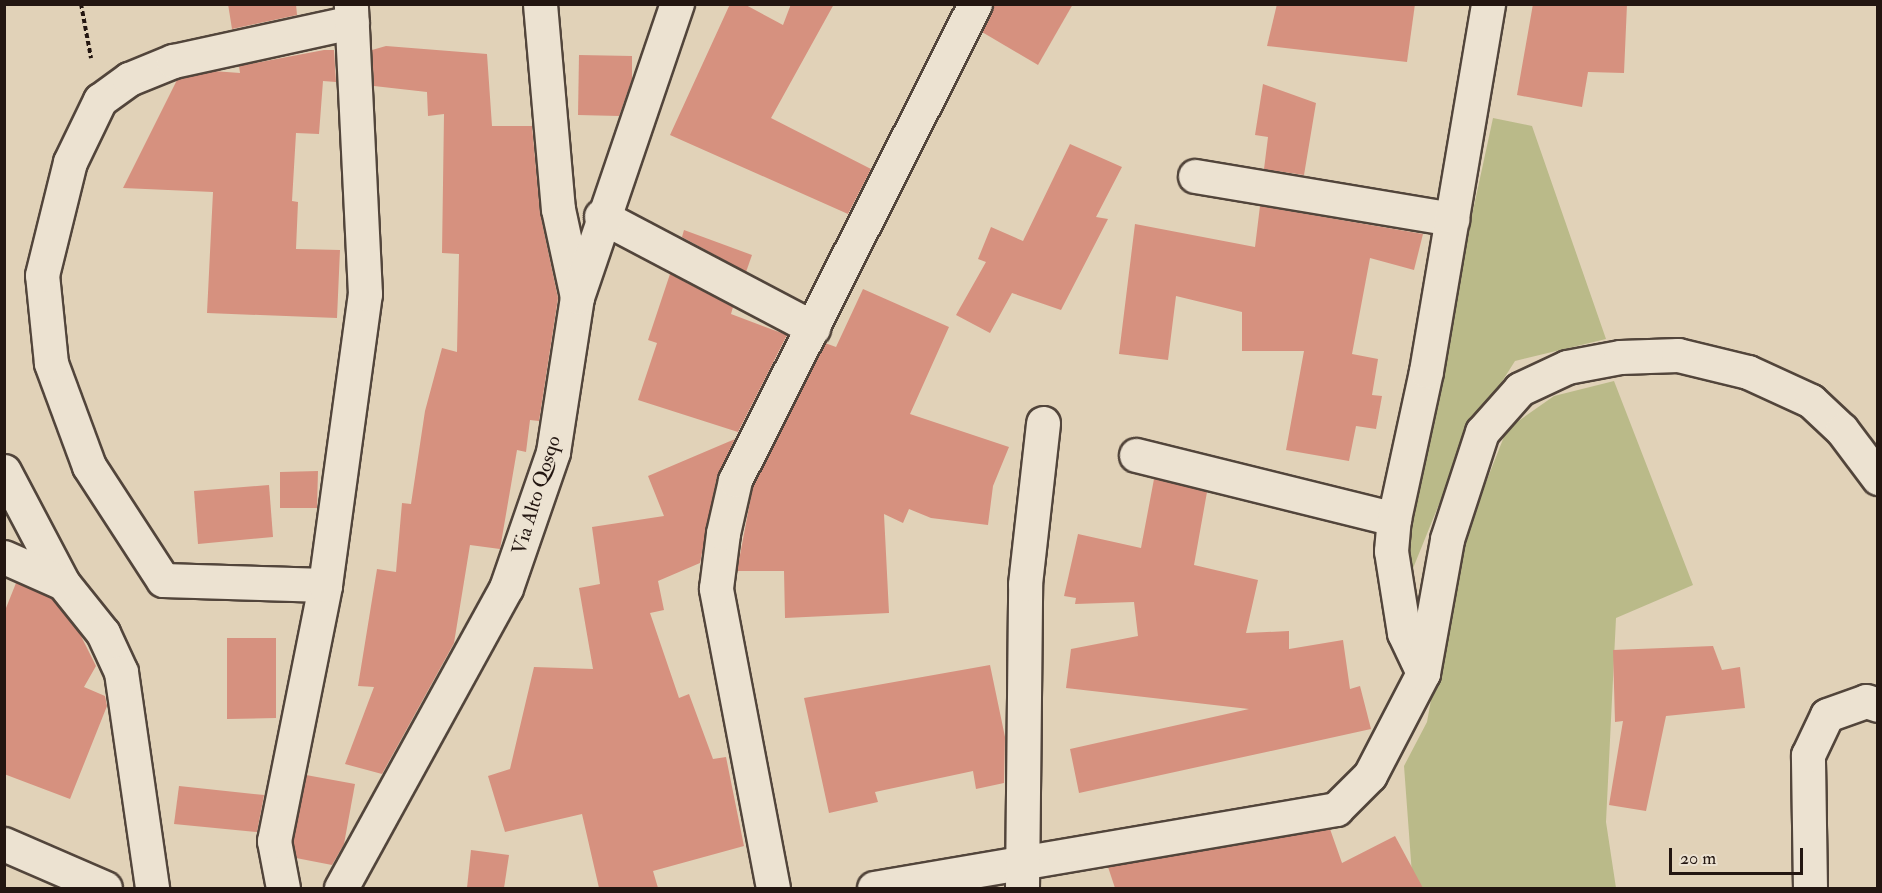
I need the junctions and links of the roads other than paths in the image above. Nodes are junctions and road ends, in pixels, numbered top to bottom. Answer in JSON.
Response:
{"nodes":[{"id":1,"x":540,"y":4,"type":"edge"},
{"id":2,"x":677,"y":4,"type":"edge"},
{"id":3,"x":975,"y":4,"type":"edge"},
{"id":4,"x":1488,"y":4,"type":"edge"},
{"id":5,"x":351,"y":13,"type":"edge"},
{"id":6,"x":1195,"y":176,"type":"dead end"},
{"id":7,"x":601,"y":216,"type":"junction"},
{"id":8,"x":1452,"y":219,"type":"junction"},
{"id":9,"x":578,"y":297,"type":"junction"},
{"id":10,"x":813,"y":328,"type":"junction"},
{"id":11,"x":1043,"y":423,"type":"dead end"},
{"id":12,"x":1136,"y":454,"type":"dead end"},
{"id":13,"x":4,"y":471,"type":"edge"},
{"id":14,"x":1878,"y":478,"type":"edge"},
{"id":15,"x":1394,"y":519,"type":"junction"},
{"id":16,"x":4,"y":557,"type":"edge"},
{"id":17,"x":63,"y":584,"type":"junction"},
{"id":18,"x":325,"y":585,"type":"junction"},
{"id":19,"x":1424,"y":673,"type":"junction"},
{"id":20,"x":1878,"y":705,"type":"edge"},
{"id":21,"x":4,"y":843,"type":"edge"},
{"id":22,"x":1023,"y":875,"type":"edge"},
{"id":23,"x":105,"y":888,"type":"edge"},
{"id":24,"x":152,"y":888,"type":"edge"},
{"id":25,"x":283,"y":888,"type":"edge"},
{"id":26,"x":341,"y":888,"type":"edge"},
{"id":27,"x":773,"y":888,"type":"edge"},
{"id":28,"x":874,"y":888,"type":"edge"},
{"id":29,"x":1810,"y":888,"type":"edge"}],
"edges":[{"from":1,"to":9,"type":"street"},
{"from":2,"to":7,"type":"street","name":"Via Alto Qosqo"},
{"from":3,"to":10,"type":"street"},
{"from":4,"to":8,"type":"street"},
{"from":5,"to":18,"type":"street"},
{"from":5,"to":18,"type":"street"},
{"from":6,"to":8,"type":"street"},
{"from":7,"to":9,"type":"street","name":"Via Alto Qosqo"},
{"from":7,"to":10,"type":"street"},
{"from":8,"to":15,"type":"street"},
{"from":9,"to":26,"type":"street","name":"Via Alto Qosqo"},
{"from":10,"to":27,"type":"street"},
{"from":11,"to":22,"type":"street"},
{"from":12,"to":15,"type":"street"},
{"from":13,"to":17,"type":"street"},
{"from":14,"to":19,"type":"street"},
{"from":15,"to":19,"type":"street"},
{"from":16,"to":17,"type":"street"},
{"from":17,"to":24,"type":"street"},
{"from":18,"to":25,"type":"street"},
{"from":19,"to":22,"type":"street"},
{"from":20,"to":29,"type":"street"},
{"from":21,"to":23,"type":"street"},
{"from":22,"to":28,"type":"street"}]}
